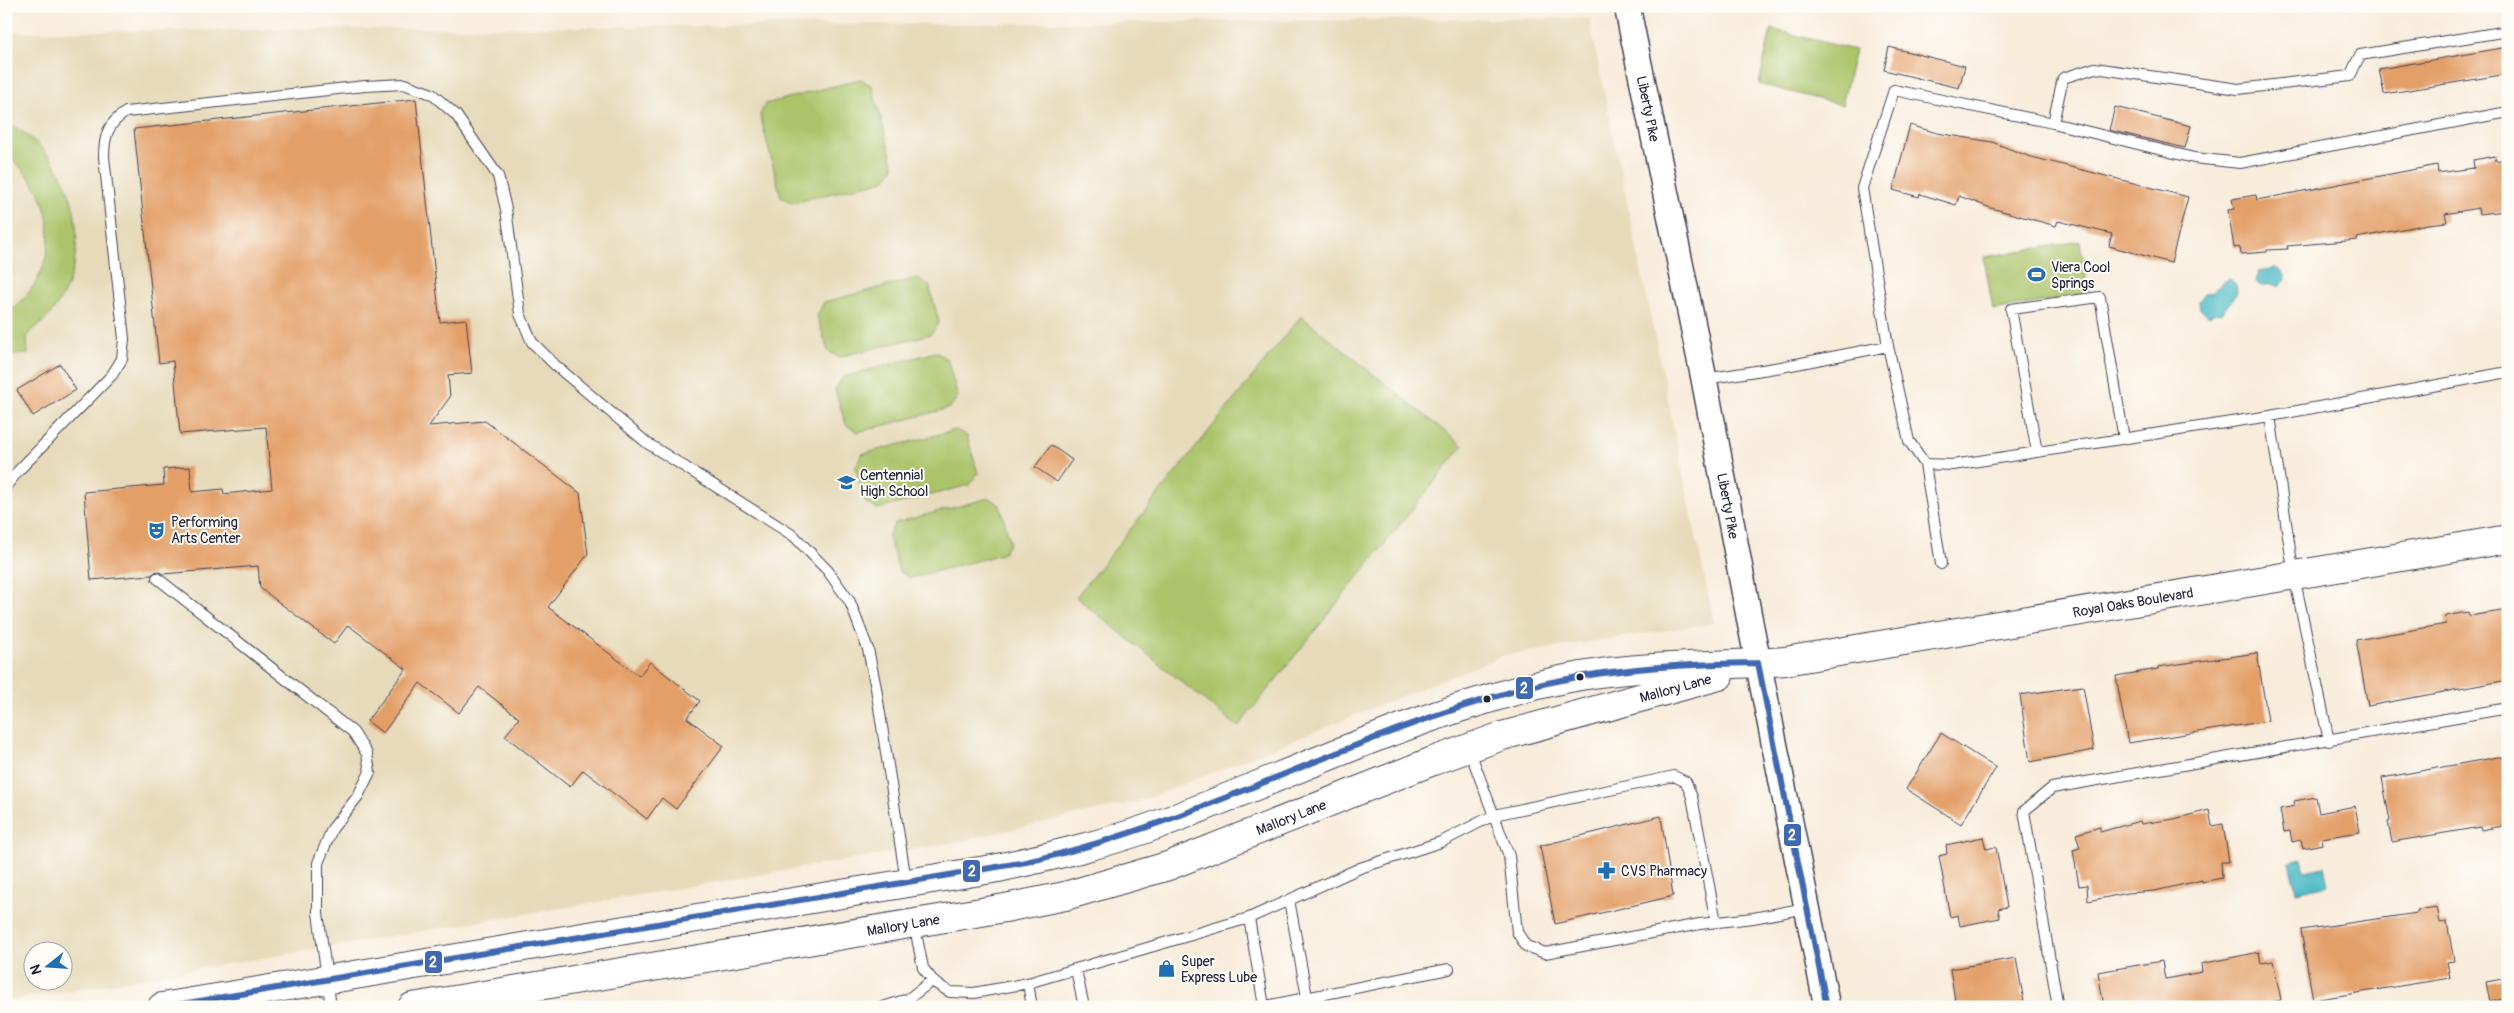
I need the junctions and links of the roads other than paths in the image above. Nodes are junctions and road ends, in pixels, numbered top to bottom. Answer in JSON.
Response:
{"nodes":[{"id":1,"x":1627,"y":6,"type":"edge"},
{"id":2,"x":2508,"y":31,"type":"edge"},
{"id":3,"x":2508,"y":112,"type":"edge"},
{"id":4,"x":2053,"y":123,"type":"junction"},
{"id":5,"x":1888,"y":346,"type":"junction"},
{"id":6,"x":2508,"y":372,"type":"edge"},
{"id":7,"x":1704,"y":379,"type":"junction"},
{"id":8,"x":2270,"y":416,"type":"junction"},
{"id":9,"x":2124,"y":439,"type":"junction"},
{"id":10,"x":2037,"y":452,"type":"junction"},
{"id":11,"x":1925,"y":464,"type":"junction"},
{"id":12,"x":6,"y":486,"type":"edge"},
{"id":13,"x":2508,"y":539,"type":"edge"},
{"id":14,"x":1941,"y":564,"type":"dead end"},
{"id":15,"x":2294,"y":576,"type":"junction"},
{"id":16,"x":157,"y":578,"type":"dead end"},
{"id":17,"x":1758,"y":663,"type":"junction"},
{"id":18,"x":2508,"y":708,"type":"edge"},
{"id":19,"x":2329,"y":741,"type":"junction"},
{"id":20,"x":1469,"y":748,"type":"junction"},
{"id":21,"x":1494,"y":815,"type":"junction"},
{"id":22,"x":906,"y":882,"type":"junction"},
{"id":23,"x":1289,"y":900,"type":"junction"},
{"id":24,"x":1809,"y":908,"type":"junction"},
{"id":25,"x":1249,"y":918,"type":"junction"},
{"id":26,"x":914,"y":922,"type":"junction"},
{"id":27,"x":1716,"y":922,"type":"junction"},
{"id":28,"x":1449,"y":969,"type":"dead end"},
{"id":29,"x":1076,"y":970,"type":"junction"},
{"id":30,"x":326,"y":979,"type":"junction"},
{"id":31,"x":933,"y":980,"type":"junction"},
{"id":32,"x":1028,"y":983,"type":"junction"},
{"id":33,"x":1307,"y":997,"type":"junction"},
{"id":34,"x":1263,"y":1006,"type":"edge"},
{"id":35,"x":162,"y":1007,"type":"edge"},
{"id":36,"x":331,"y":1007,"type":"edge"},
{"id":37,"x":412,"y":1007,"type":"edge"},
{"id":38,"x":883,"y":1007,"type":"edge"},
{"id":39,"x":1032,"y":1007,"type":"edge"},
{"id":40,"x":1084,"y":1007,"type":"edge"},
{"id":41,"x":1827,"y":1007,"type":"edge"},
{"id":42,"x":2058,"y":1007,"type":"edge"}],
"edges":[{"from":1,"to":7,"type":"street","name":"Liberty Pike"},
{"from":2,"to":4,"type":"lane"},
{"from":3,"to":4,"type":"lane"},
{"from":4,"to":5,"type":"lane"},
{"from":5,"to":7,"type":"lane"},
{"from":5,"to":11,"type":"lane"},
{"from":6,"to":8,"type":"lane"},
{"from":7,"to":17,"type":"street","name":"Liberty Pike"},
{"from":8,"to":9,"type":"lane"},
{"from":8,"to":15,"type":"lane"},
{"from":9,"to":10,"type":"lane"},
{"from":9,"to":10,"type":"lane"},
{"from":10,"to":11,"type":"lane"},
{"from":11,"to":14,"type":"lane"},
{"from":12,"to":22,"type":"lane"},
{"from":13,"to":15,"type":"main road","name":"Royal Oaks Boulevard"},
{"from":15,"to":17,"type":"main road","name":"Royal Oaks Boulevard"},
{"from":15,"to":19,"type":"lane"},
{"from":16,"to":30,"type":"lane"},
{"from":17,"to":20,"type":"main road","name":"Mallory Lane"},
{"from":17,"to":22,"type":"main road","name":"Mallory Lane"},
{"from":17,"to":24,"type":"street","name":"Liberty Pike"},
{"from":18,"to":19,"type":"lane"},
{"from":19,"to":42,"type":"lane"},
{"from":20,"to":21,"type":"lane"},
{"from":20,"to":26,"type":"main road","name":"Mallory Lane"},
{"from":21,"to":23,"type":"lane"},
{"from":21,"to":27,"type":"lane"},
{"from":21,"to":27,"type":"lane"},
{"from":22,"to":26,"type":"main road"},
{"from":22,"to":30,"type":"main road","name":"Mallory Lane"},
{"from":23,"to":25,"type":"lane"},
{"from":23,"to":33,"type":"lane"},
{"from":24,"to":27,"type":"lane"},
{"from":24,"to":41,"type":"street","name":"Liberty Pike"},
{"from":25,"to":29,"type":"lane"},
{"from":25,"to":34,"type":"lane"},
{"from":26,"to":31,"type":"lane"},
{"from":26,"to":37,"type":"main road","name":"Mallory Lane"},
{"from":28,"to":33,"type":"lane"},
{"from":29,"to":32,"type":"lane"},
{"from":29,"to":40,"type":"lane"},
{"from":30,"to":35,"type":"main road","name":"Mallory Lane"},
{"from":30,"to":36,"type":"lane"},
{"from":31,"to":32,"type":"lane"},
{"from":31,"to":38,"type":"lane"},
{"from":32,"to":39,"type":"lane"},
{"from":33,"to":34,"type":"lane"}]}
